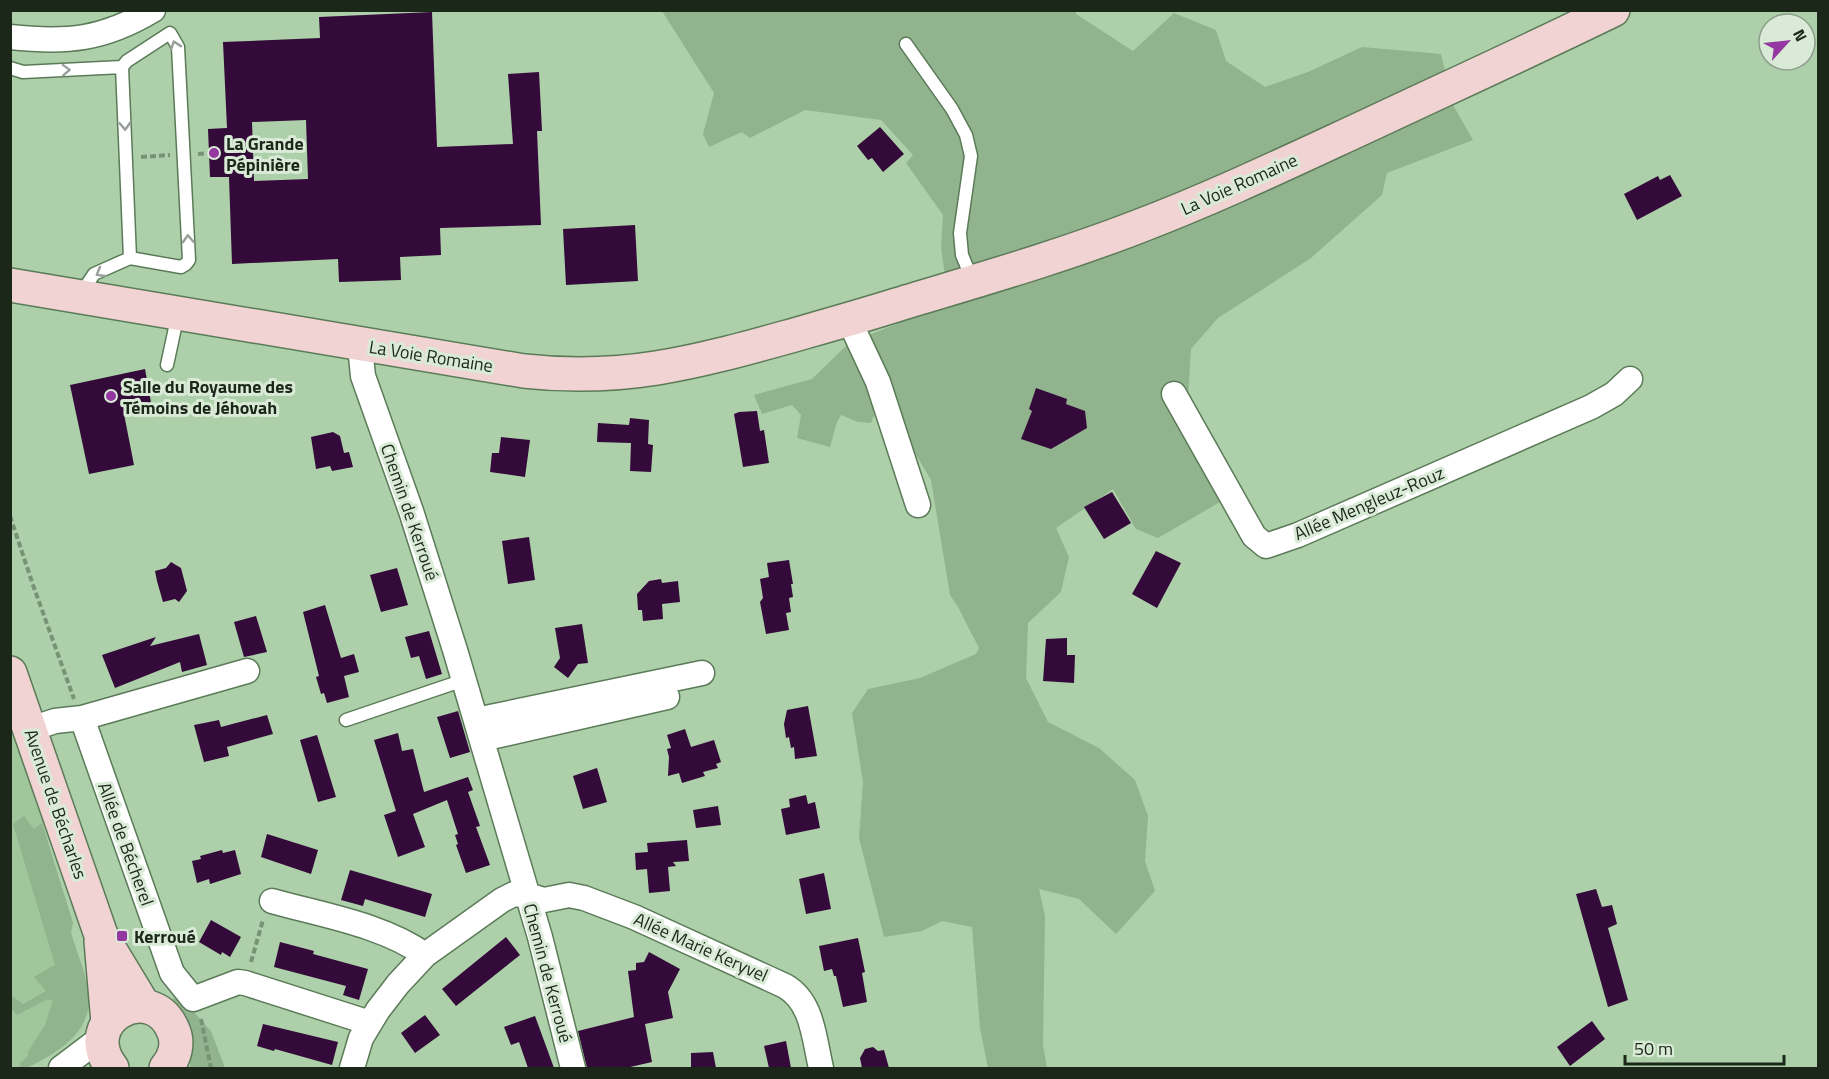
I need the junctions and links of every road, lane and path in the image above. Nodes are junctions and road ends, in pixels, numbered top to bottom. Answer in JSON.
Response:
{"nodes":[{"id":1,"x":153,"y":10,"type":"edge"},
{"id":2,"x":1613,"y":10,"type":"edge"},
{"id":3,"x":10,"y":37,"type":"edge"},
{"id":4,"x":906,"y":44,"type":"dead end"},
{"id":5,"x":10,"y":68,"type":"edge"},
{"id":6,"x":122,"y":68,"type":"junction"},
{"id":7,"x":130,"y":258,"type":"junction"},
{"id":8,"x":973,"y":282,"type":"junction"},
{"id":9,"x":10,"y":285,"type":"edge"},
{"id":10,"x":79,"y":297,"type":"junction"},
{"id":11,"x":178,"y":313,"type":"junction"},
{"id":12,"x":849,"y":320,"type":"junction"},
{"id":13,"x":362,"y":344,"type":"junction"},
{"id":14,"x":167,"y":365,"type":"dead end"},
{"id":15,"x":1630,"y":379,"type":"dead end"},
{"id":16,"x":1174,"y":394,"type":"dead end"},
{"id":17,"x":918,"y":505,"type":"dead end"},
{"id":18,"x":10,"y":516,"type":"edge"},
{"id":19,"x":247,"y":671,"type":"dead end"},
{"id":20,"x":10,"y":673,"type":"edge"},
{"id":21,"x":464,"y":680,"type":"junction"},
{"id":22,"x":695,"y":682,"type":"dead end"},
{"id":23,"x":81,"y":718,"type":"junction"},
{"id":24,"x":346,"y":720,"type":"dead end"},
{"id":25,"x":21,"y":724,"type":"junction"},
{"id":26,"x":479,"y":729,"type":"junction"},
{"id":27,"x":527,"y":895,"type":"junction"},
{"id":28,"x":272,"y":901,"type":"joint"},
{"id":29,"x":101,"y":935,"type":"junction"},
{"id":30,"x":425,"y":955,"type":"junction"},
{"id":31,"x":172,"y":973,"type":"junction"},
{"id":32,"x":246,"y":983,"type":"junction"},
{"id":33,"x":151,"y":1008,"type":"junction"},
{"id":34,"x":369,"y":1023,"type":"junction"},
{"id":35,"x":105,"y":1030,"type":"junction"},
{"id":36,"x":169,"y":1067,"type":"edge"},
{"id":37,"x":61,"y":1068,"type":"edge"},
{"id":38,"x":112,"y":1068,"type":"edge"},
{"id":39,"x":352,"y":1068,"type":"edge"},
{"id":40,"x":573,"y":1068,"type":"edge"},
{"id":41,"x":821,"y":1068,"type":"edge"}],
"edges":[{"from":1,"to":3,"type":"street"},
{"from":2,"to":8,"type":"street","name":"La Voie Romaine"},
{"from":4,"to":8,"type":"lane"},
{"from":5,"to":6,"type":"lane","one_way":true},
{"from":6,"to":7,"type":"lane","one_way":true},
{"from":7,"to":6,"type":"lane","one_way":true},
{"from":7,"to":10,"type":"lane","one_way":true},
{"from":8,"to":12,"type":"street","name":"La Voie Romaine"},
{"from":9,"to":10,"type":"street","name":"La Voie Romaine"},
{"from":10,"to":11,"type":"street","name":"La Voie Romaine"},
{"from":11,"to":13,"type":"street","name":"La Voie Romaine"},
{"from":11,"to":14,"type":"lane"},
{"from":12,"to":13,"type":"street","name":"La Voie Romaine"},
{"from":12,"to":17,"type":"street"},
{"from":13,"to":21,"type":"street","name":"Chemin de Kerroué"},
{"from":15,"to":16,"type":"street","name":"Allée Mengleuz-Rouz"},
{"from":18,"to":23,"type":"path"},
{"from":19,"to":23,"type":"street"},
{"from":20,"to":25,"type":"street","name":"Avenue de Bécharles"},
{"from":21,"to":24,"type":"lane"},
{"from":21,"to":26,"type":"street","name":"Chemin de Kerroué"},
{"from":22,"to":26,"type":"street"},
{"from":23,"to":25,"type":"street"},
{"from":23,"to":31,"type":"street","name":"Allée de Bécherel"},
{"from":25,"to":29,"type":"street","name":"Avenue de Bécharles"},
{"from":26,"to":27,"type":"street","name":"Chemin de Kerroué"},
{"from":27,"to":30,"type":"street","name":"Allée Marie Keryvel"},
{"from":27,"to":40,"type":"street","name":"Chemin de Kerroué"},
{"from":27,"to":41,"type":"street","name":"Allée Marie Keryvel"},
{"from":28,"to":30,"type":"street"},
{"from":28,"to":32,"type":"path"},
{"from":29,"to":33,"type":"street","name":"Avenue de Bécharles"},
{"from":29,"to":35,"type":"street","name":"Avenue de Bécharles"},
{"from":30,"to":34,"type":"street","name":"Allée Marie Keryvel"},
{"from":31,"to":32,"type":"street","name":"Allée de Bécherel"},
{"from":31,"to":33,"type":"street"},
{"from":32,"to":34,"type":"street"},
{"from":33,"to":35,"type":"street"},
{"from":33,"to":36,"type":"street","name":"Avenue de Bécharles"},
{"from":34,"to":39,"type":"street","name":"Allée Marie Keryvel"},
{"from":35,"to":37,"type":"street"},
{"from":35,"to":38,"type":"street","name":"Avenue de Bécharles"}]}
